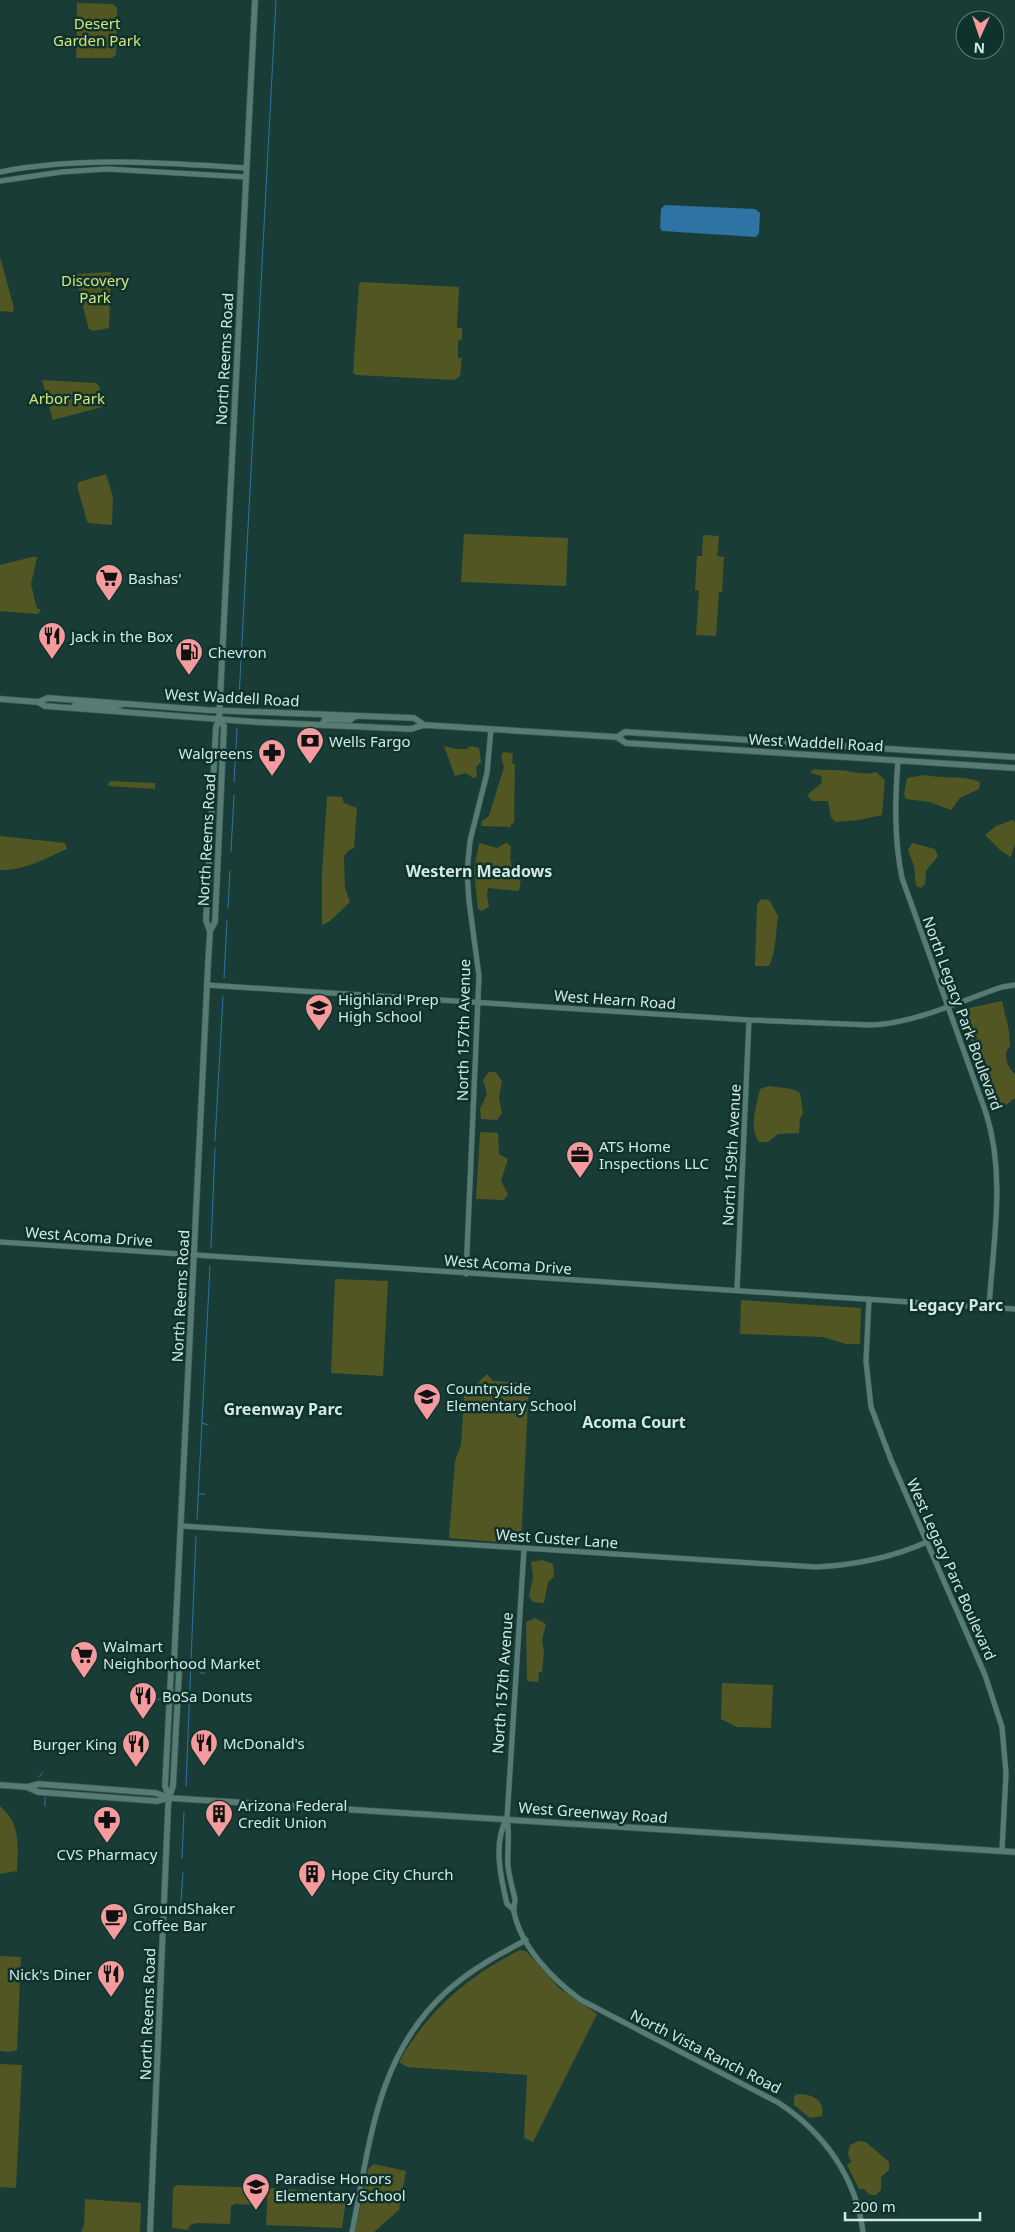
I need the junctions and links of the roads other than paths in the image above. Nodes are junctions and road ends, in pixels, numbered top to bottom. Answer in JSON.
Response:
{"nodes":[{"id":1,"x":254,"y":0,"type":"edge"},
{"id":2,"x":246,"y":168,"type":"junction"},
{"id":3,"x":0,"y":172,"type":"edge"},
{"id":4,"x":246,"y":177,"type":"junction"},
{"id":5,"x":0,"y":181,"type":"edge"},
{"id":6,"x":0,"y":699,"type":"edge"},
{"id":7,"x":38,"y":702,"type":"junction"},
{"id":8,"x":130,"y":704,"type":"junction"},
{"id":9,"x":71,"y":708,"type":"junction"},
{"id":10,"x":219,"y":710,"type":"junction"},
{"id":11,"x":355,"y":716,"type":"junction"},
{"id":12,"x":219,"y":720,"type":"junction"},
{"id":13,"x":322,"y":725,"type":"junction"},
{"id":14,"x":424,"y":725,"type":"junction"},
{"id":15,"x":491,"y":729,"type":"junction"},
{"id":16,"x":617,"y":737,"type":"junction"},
{"id":17,"x":1015,"y":757,"type":"edge"},
{"id":18,"x":898,"y":760,"type":"junction"},
{"id":19,"x":1015,"y":768,"type":"edge"},
{"id":20,"x":1015,"y":985,"type":"edge"},
{"id":21,"x":207,"y":986,"type":"junction"},
{"id":22,"x":478,"y":1003,"type":"junction"},
{"id":23,"x":947,"y":1006,"type":"junction"},
{"id":24,"x":750,"y":1020,"type":"junction"},
{"id":25,"x":0,"y":1242,"type":"edge"},
{"id":26,"x":194,"y":1256,"type":"junction"},
{"id":27,"x":466,"y":1274,"type":"junction"},
{"id":28,"x":737,"y":1290,"type":"junction"},
{"id":29,"x":870,"y":1299,"type":"junction"},
{"id":30,"x":989,"y":1307,"type":"junction"},
{"id":31,"x":1015,"y":1309,"type":"edge"},
{"id":32,"x":181,"y":1526,"type":"junction"},
{"id":33,"x":927,"y":1542,"type":"junction"},
{"id":34,"x":524,"y":1549,"type":"junction"},
{"id":35,"x":0,"y":1785,"type":"edge"},
{"id":36,"x":169,"y":1798,"type":"junction"},
{"id":37,"x":506,"y":1819,"type":"junction"},
{"id":38,"x":1002,"y":1852,"type":"junction"},
{"id":39,"x":1015,"y":1852,"type":"edge"},
{"id":40,"x":514,"y":1910,"type":"junction"},
{"id":41,"x":526,"y":1940,"type":"junction"},
{"id":42,"x":150,"y":2232,"type":"edge"},
{"id":43,"x":352,"y":2232,"type":"edge"},
{"id":44,"x":863,"y":2232,"type":"edge"}],
"edges":[{"from":1,"to":2,"type":"main road","name":"North Reems Road"},
{"from":2,"to":3,"type":"street"},
{"from":2,"to":4,"type":"main road","name":"North Reems Road"},
{"from":4,"to":5,"type":"street"},
{"from":4,"to":10,"type":"main road","name":"North Reems Road"},
{"from":6,"to":7,"type":"main road","name":"West Waddell Road"},
{"from":7,"to":8,"type":"main road","name":"West Waddell Road"},
{"from":7,"to":9,"type":"main road","name":"West Waddell Road"},
{"from":8,"to":9,"type":"main road"},
{"from":8,"to":10,"type":"main road","name":"West Waddell Road"},
{"from":9,"to":12,"type":"main road","name":"West Waddell Road"},
{"from":10,"to":11,"type":"main road","name":"West Waddell Road"},
{"from":10,"to":12,"type":"main road","name":"North Reems Road"},
{"from":11,"to":13,"type":"main road"},
{"from":11,"to":14,"type":"main road","name":"West Waddell Road"},
{"from":12,"to":13,"type":"main road","name":"West Waddell Road"},
{"from":12,"to":21,"type":"main road","name":"North Reems Road"},
{"from":13,"to":14,"type":"main road","name":"West Waddell Road"},
{"from":14,"to":15,"type":"main road","name":"West Waddell Road"},
{"from":15,"to":16,"type":"main road","name":"West Waddell Road"},
{"from":15,"to":22,"type":"street","name":"North 157th Avenue"},
{"from":16,"to":17,"type":"main road","name":"West Waddell Road"},
{"from":16,"to":18,"type":"main road","name":"West Waddell Road"},
{"from":18,"to":19,"type":"main road","name":"West Waddell Road"},
{"from":18,"to":23,"type":"street","name":"North Legacy Park Boulevard"},
{"from":20,"to":23,"type":"street","name":"West Hearn Road"},
{"from":21,"to":22,"type":"street","name":"West Hearn Road"},
{"from":21,"to":26,"type":"main road","name":"North Reems Road"},
{"from":22,"to":24,"type":"street","name":"West Hearn Road"},
{"from":22,"to":27,"type":"street","name":"North 157th Avenue"},
{"from":23,"to":24,"type":"street","name":"West Hearn Road"},
{"from":23,"to":30,"type":"street","name":"North Legacy Park Boulevard"},
{"from":24,"to":28,"type":"street","name":"North 159th Avenue"},
{"from":25,"to":26,"type":"street","name":"West Acoma Drive"},
{"from":26,"to":27,"type":"street","name":"West Acoma Drive"},
{"from":26,"to":32,"type":"main road","name":"North Reems Road"},
{"from":27,"to":28,"type":"street","name":"West Acoma Drive"},
{"from":28,"to":29,"type":"street","name":"West Acoma Drive"},
{"from":29,"to":30,"type":"street","name":"West Acoma Drive"},
{"from":29,"to":33,"type":"street","name":"West Legacy Parc Boulevard"},
{"from":30,"to":31,"type":"street","name":"West Acoma Drive"},
{"from":32,"to":34,"type":"street","name":"West Custer Lane"},
{"from":32,"to":36,"type":"main road","name":"North Reems Road"},
{"from":33,"to":34,"type":"street","name":"West Custer Lane"},
{"from":33,"to":38,"type":"street","name":"West Legacy Parc Boulevard"},
{"from":34,"to":37,"type":"street","name":"North 157th Avenue"},
{"from":35,"to":36,"type":"main road","name":"West Greenway Road"},
{"from":36,"to":37,"type":"main road","name":"West Greenway Road"},
{"from":36,"to":42,"type":"main road","name":"North Reems Road"},
{"from":37,"to":38,"type":"main road","name":"West Greenway Road"},
{"from":37,"to":40,"type":"street","name":"North Vista Ranch Road"},
{"from":37,"to":40,"type":"street","name":"North Vista Ranch Road"},
{"from":38,"to":39,"type":"main road","name":"West Greenway Road"},
{"from":40,"to":41,"type":"street","name":"North Vista Ranch Road"},
{"from":41,"to":43,"type":"street"},
{"from":41,"to":44,"type":"street","name":"North Vista Ranch Road"}]}
